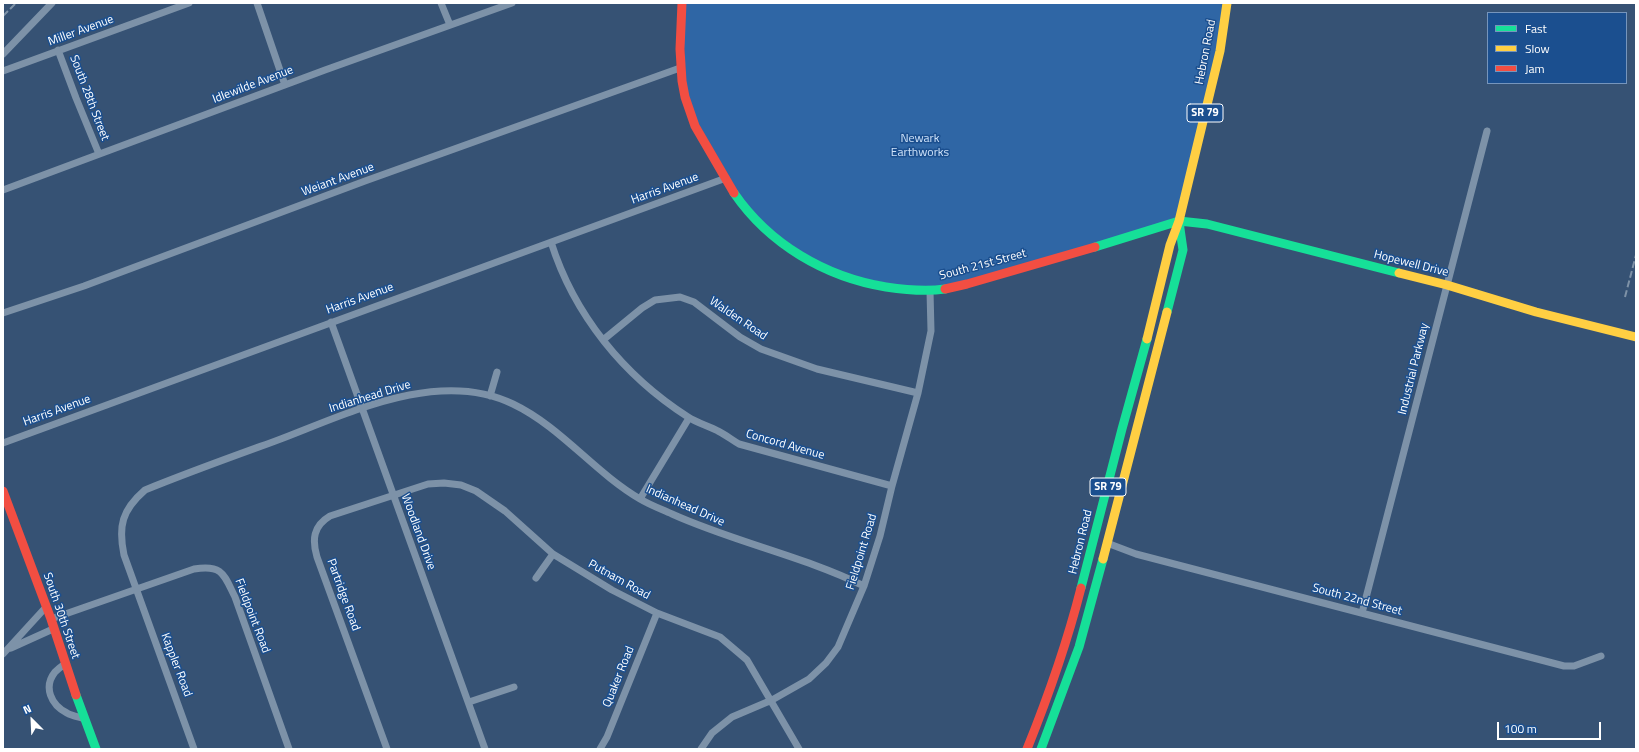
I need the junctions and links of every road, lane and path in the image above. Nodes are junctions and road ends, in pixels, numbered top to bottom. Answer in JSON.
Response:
{"nodes":[{"id":1,"x":52,"y":3,"type":"edge"},
{"id":2,"x":189,"y":3,"type":"edge"},
{"id":3,"x":257,"y":3,"type":"edge"},
{"id":4,"x":441,"y":3,"type":"edge"},
{"id":5,"x":512,"y":3,"type":"edge"},
{"id":6,"x":682,"y":3,"type":"edge"},
{"id":7,"x":1227,"y":3,"type":"edge"},
{"id":8,"x":450,"y":25,"type":"junction"},
{"id":9,"x":58,"y":50,"type":"junction"},
{"id":10,"x":3,"y":54,"type":"edge"},
{"id":11,"x":680,"y":68,"type":"junction"},
{"id":12,"x":3,"y":72,"type":"edge"},
{"id":13,"x":285,"y":85,"type":"junction"},
{"id":14,"x":1487,"y":131,"type":"dead end"},
{"id":15,"x":99,"y":154,"type":"junction"},
{"id":16,"x":726,"y":178,"type":"junction"},
{"id":17,"x":3,"y":190,"type":"edge"},
{"id":18,"x":1178,"y":221,"type":"junction"},
{"id":19,"x":551,"y":242,"type":"junction"},
{"id":20,"x":1446,"y":285,"type":"junction"},
{"id":21,"x":930,"y":291,"type":"junction"},
{"id":22,"x":3,"y":313,"type":"edge"},
{"id":23,"x":331,"y":322,"type":"junction"},
{"id":24,"x":1636,"y":337,"type":"edge"},
{"id":25,"x":603,"y":340,"type":"junction"},
{"id":26,"x":497,"y":372,"type":"dead end"},
{"id":27,"x":918,"y":393,"type":"junction"},
{"id":28,"x":490,"y":396,"type":"junction"},
{"id":29,"x":362,"y":408,"type":"junction"},
{"id":30,"x":689,"y":418,"type":"junction"},
{"id":31,"x":3,"y":443,"type":"edge"},
{"id":32,"x":1112,"y":472,"type":"junction"},
{"id":33,"x":892,"y":486,"type":"junction"},
{"id":34,"x":3,"y":491,"type":"edge"},
{"id":35,"x":394,"y":496,"type":"junction"},
{"id":36,"x":640,"y":499,"type":"junction"},
{"id":37,"x":1107,"y":543,"type":"junction"},
{"id":38,"x":1092,"y":544,"type":"junction"},
{"id":39,"x":553,"y":554,"type":"junction"},
{"id":40,"x":536,"y":578,"type":"dead end"},
{"id":41,"x":864,"y":586,"type":"junction"},
{"id":42,"x":136,"y":589,"type":"junction"},
{"id":43,"x":46,"y":607,"type":"junction"},
{"id":44,"x":657,"y":613,"type":"junction"},
{"id":45,"x":1362,"y":613,"type":"junction"},
{"id":46,"x":51,"y":619,"type":"junction"},
{"id":47,"x":53,"y":629,"type":"junction"},
{"id":48,"x":1082,"y":634,"type":"junction"},
{"id":49,"x":9,"y":649,"type":"junction"},
{"id":50,"x":3,"y":654,"type":"edge"},
{"id":51,"x":1602,"y":656,"type":"dead end"},
{"id":52,"x":65,"y":664,"type":"junction"},
{"id":53,"x":514,"y":687,"type":"dead end"},
{"id":54,"x":772,"y":700,"type":"junction"},
{"id":55,"x":468,"y":702,"type":"junction"},
{"id":56,"x":85,"y":718,"type":"junction"},
{"id":57,"x":96,"y":749,"type":"edge"},
{"id":58,"x":194,"y":749,"type":"edge"},
{"id":59,"x":289,"y":749,"type":"edge"},
{"id":60,"x":387,"y":749,"type":"edge"},
{"id":61,"x":485,"y":749,"type":"edge"},
{"id":62,"x":600,"y":749,"type":"edge"},
{"id":63,"x":701,"y":749,"type":"edge"},
{"id":64,"x":799,"y":749,"type":"edge"},
{"id":65,"x":1027,"y":749,"type":"edge"},
{"id":66,"x":1041,"y":749,"type":"edge"}],
"edges":[{"from":1,"to":10,"type":"street"},
{"from":2,"to":9,"type":"street","name":"Miller Avenue"},
{"from":3,"to":13,"type":"street"},
{"from":4,"to":8,"type":"street"},
{"from":5,"to":8,"type":"street","name":"Idlewilde Avenue"},
{"from":6,"to":11,"type":"main road","name":"South 21st Street"},
{"from":7,"to":18,"type":"main road","name":"Hebron Road","number":"SR 79"},
{"from":8,"to":13,"type":"street","name":"Idlewilde Avenue"},
{"from":9,"to":12,"type":"street","name":"Miller Avenue"},
{"from":9,"to":15,"type":"street","name":"South 28th Street"},
{"from":11,"to":16,"type":"main road","name":"South 21st Street"},
{"from":11,"to":22,"type":"street","name":"Weiant Avenue"},
{"from":13,"to":15,"type":"street","name":"Idlewilde Avenue"},
{"from":14,"to":20,"type":"street","name":"Industrial Parkway"},
{"from":15,"to":17,"type":"street","name":"Idlewilde Avenue"},
{"from":16,"to":19,"type":"street","name":"Harris Avenue"},
{"from":16,"to":21,"type":"main road","name":"South 21st Street"},
{"from":18,"to":20,"type":"main road","name":"Hopewell Drive"},
{"from":18,"to":21,"type":"main road","name":"South 21st Street"},
{"from":18,"to":32,"type":"main road","name":"Hebron Road","number":"SR 79"},
{"from":18,"to":37,"type":"main road","name":"Hebron Road","number":"SR 79"},
{"from":19,"to":23,"type":"street","name":"Harris Avenue"},
{"from":19,"to":25,"type":"street","name":"Concord Avenue"},
{"from":20,"to":24,"type":"main road","name":"Hopewell Drive"},
{"from":20,"to":45,"type":"street","name":"Industrial Parkway"},
{"from":21,"to":27,"type":"street","name":"Fieldpoint Road"},
{"from":23,"to":29,"type":"street","name":"Woodland Drive"},
{"from":23,"to":31,"type":"street","name":"Harris Avenue"},
{"from":25,"to":27,"type":"street","name":"Walden Road"},
{"from":25,"to":30,"type":"street","name":"Concord Avenue"},
{"from":26,"to":28,"type":"street"},
{"from":27,"to":33,"type":"street","name":"Fieldpoint Road"},
{"from":28,"to":29,"type":"street","name":"Indianhead Drive"},
{"from":28,"to":36,"type":"street","name":"Indianhead Drive"},
{"from":29,"to":35,"type":"street","name":"Woodland Drive"},
{"from":29,"to":42,"type":"street","name":"Indianhead Drive"},
{"from":30,"to":33,"type":"street","name":"Concord Avenue"},
{"from":30,"to":36,"type":"street"},
{"from":32,"to":37,"type":"main road"},
{"from":32,"to":38,"type":"main road","name":"Hebron Road","number":"SR 79"},
{"from":33,"to":41,"type":"street","name":"Fieldpoint Road"},
{"from":34,"to":43,"type":"main road","name":"South 30th Street"},
{"from":35,"to":39,"type":"street","name":"Putnam Road"},
{"from":35,"to":55,"type":"street","name":"Woodland Drive"},
{"from":35,"to":60,"type":"street","name":"Partridge Road"},
{"from":36,"to":41,"type":"street","name":"Indianhead Drive"},
{"from":37,"to":45,"type":"street","name":"South 22nd Street"},
{"from":37,"to":48,"type":"main road","name":"Hebron Road","number":"SR 79"},
{"from":38,"to":48,"type":"main road"},
{"from":38,"to":65,"type":"main road","name":"Hebron Road","number":"SR 79"},
{"from":39,"to":40,"type":"street"},
{"from":39,"to":44,"type":"street","name":"Putnam Road"},
{"from":41,"to":54,"type":"street","name":"Fieldpoint Road"},
{"from":42,"to":46,"type":"street","name":"Fieldpoint Road"},
{"from":42,"to":58,"type":"street","name":"Kappler Road"},
{"from":42,"to":59,"type":"street","name":"Fieldpoint Road"},
{"from":43,"to":46,"type":"main road","name":"South 30th Street"},
{"from":43,"to":49,"type":"street"},
{"from":44,"to":54,"type":"street","name":"Putnam Road"},
{"from":44,"to":62,"type":"street","name":"Quaker Road"},
{"from":45,"to":51,"type":"street","name":"South 22nd Street"},
{"from":46,"to":47,"type":"main road","name":"South 30th Street"},
{"from":47,"to":49,"type":"street"},
{"from":47,"to":52,"type":"main road","name":"South 30th Street"},
{"from":48,"to":66,"type":"main road","name":"Hebron Road","number":"SR 79"},
{"from":49,"to":50,"type":"street"},
{"from":52,"to":56,"type":"main road","name":"South 30th Street"},
{"from":52,"to":56,"type":"street"},
{"from":53,"to":55,"type":"street"},
{"from":54,"to":63,"type":"street","name":"Fieldpoint Road"},
{"from":54,"to":64,"type":"street","name":"Putnam Road"},
{"from":55,"to":61,"type":"street","name":"Woodland Drive"},
{"from":56,"to":57,"type":"main road","name":"South 30th Street"}]}
